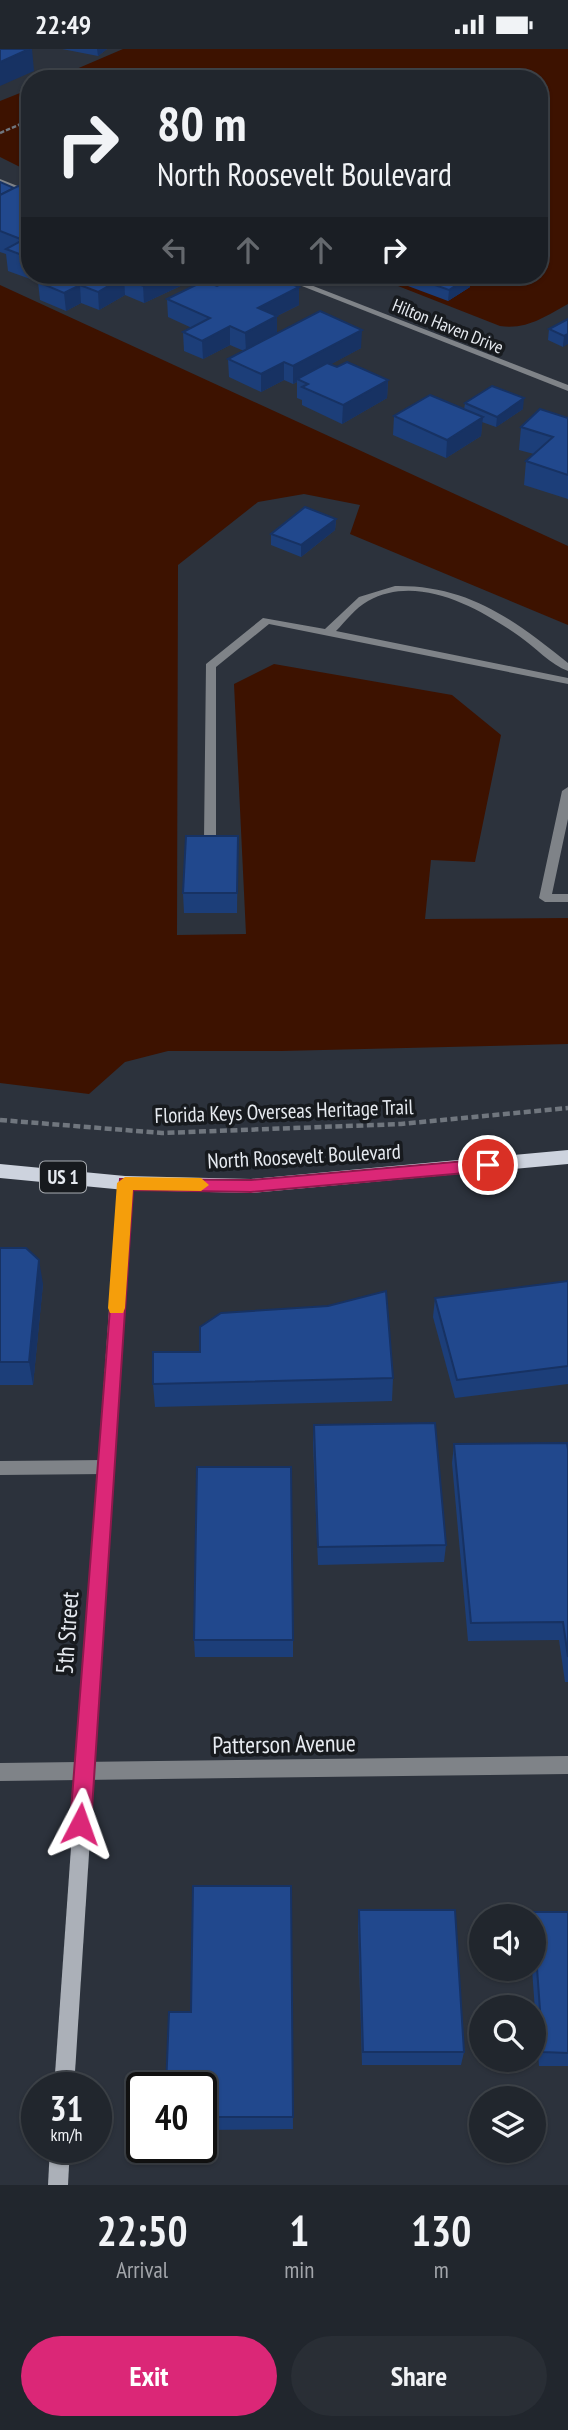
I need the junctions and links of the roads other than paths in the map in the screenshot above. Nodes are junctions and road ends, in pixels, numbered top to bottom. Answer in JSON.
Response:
{"nodes":[{"id":1,"x":0,"y":180,"type":"edge"},
{"id":2,"x":21,"y":190,"type":"edge"},
{"id":3,"x":301,"y":284,"type":"edge"},
{"id":4,"x":568,"y":388,"type":"edge"},
{"id":5,"x":328,"y":632,"type":"junction"},
{"id":6,"x":568,"y":668,"type":"edge"},
{"id":7,"x":568,"y":681,"type":"edge"},
{"id":8,"x":568,"y":791,"type":"edge"},
{"id":9,"x":210,"y":840,"type":"edge"},
{"id":10,"x":568,"y":898,"type":"edge"},
{"id":11,"x":568,"y":1157,"type":"edge"},
{"id":12,"x":0,"y":1171,"type":"edge"},
{"id":13,"x":125,"y":1183,"type":"junction"},
{"id":14,"x":106,"y":1467,"type":"junction"},
{"id":15,"x":0,"y":1468,"type":"edge"},
{"id":16,"x":568,"y":1765,"type":"edge"},
{"id":17,"x":83,"y":1771,"type":"junction"},
{"id":18,"x":0,"y":1772,"type":"edge"},
{"id":19,"x":65,"y":2072,"type":"edge"},
{"id":20,"x":59,"y":2163,"type":"edge"},
{"id":21,"x":58,"y":2185,"type":"edge"}],
"edges":[{"from":1,"to":2,"type":"street"},
{"from":3,"to":4,"type":"street","name":"Hilton Haven Drive"},
{"from":5,"to":6,"type":"street"},
{"from":5,"to":7,"type":"street"},
{"from":5,"to":9,"type":"street"},
{"from":8,"to":10,"type":"street"},
{"from":11,"to":13,"type":"main road","name":"North Roosevelt Boulevard","number":"US 1"},
{"from":12,"to":13,"type":"main road","name":"North Roosevelt Boulevard","number":"US 1"},
{"from":13,"to":14,"type":"street","name":"5th Street"},
{"from":14,"to":15,"type":"street"},
{"from":14,"to":17,"type":"street","name":"5th Street"},
{"from":16,"to":17,"type":"street","name":"Patterson Avenue"},
{"from":17,"to":18,"type":"street","name":"Patterson Avenue"},
{"from":17,"to":19,"type":"street","name":"5th Street"},
{"from":20,"to":21,"type":"street"}]}
